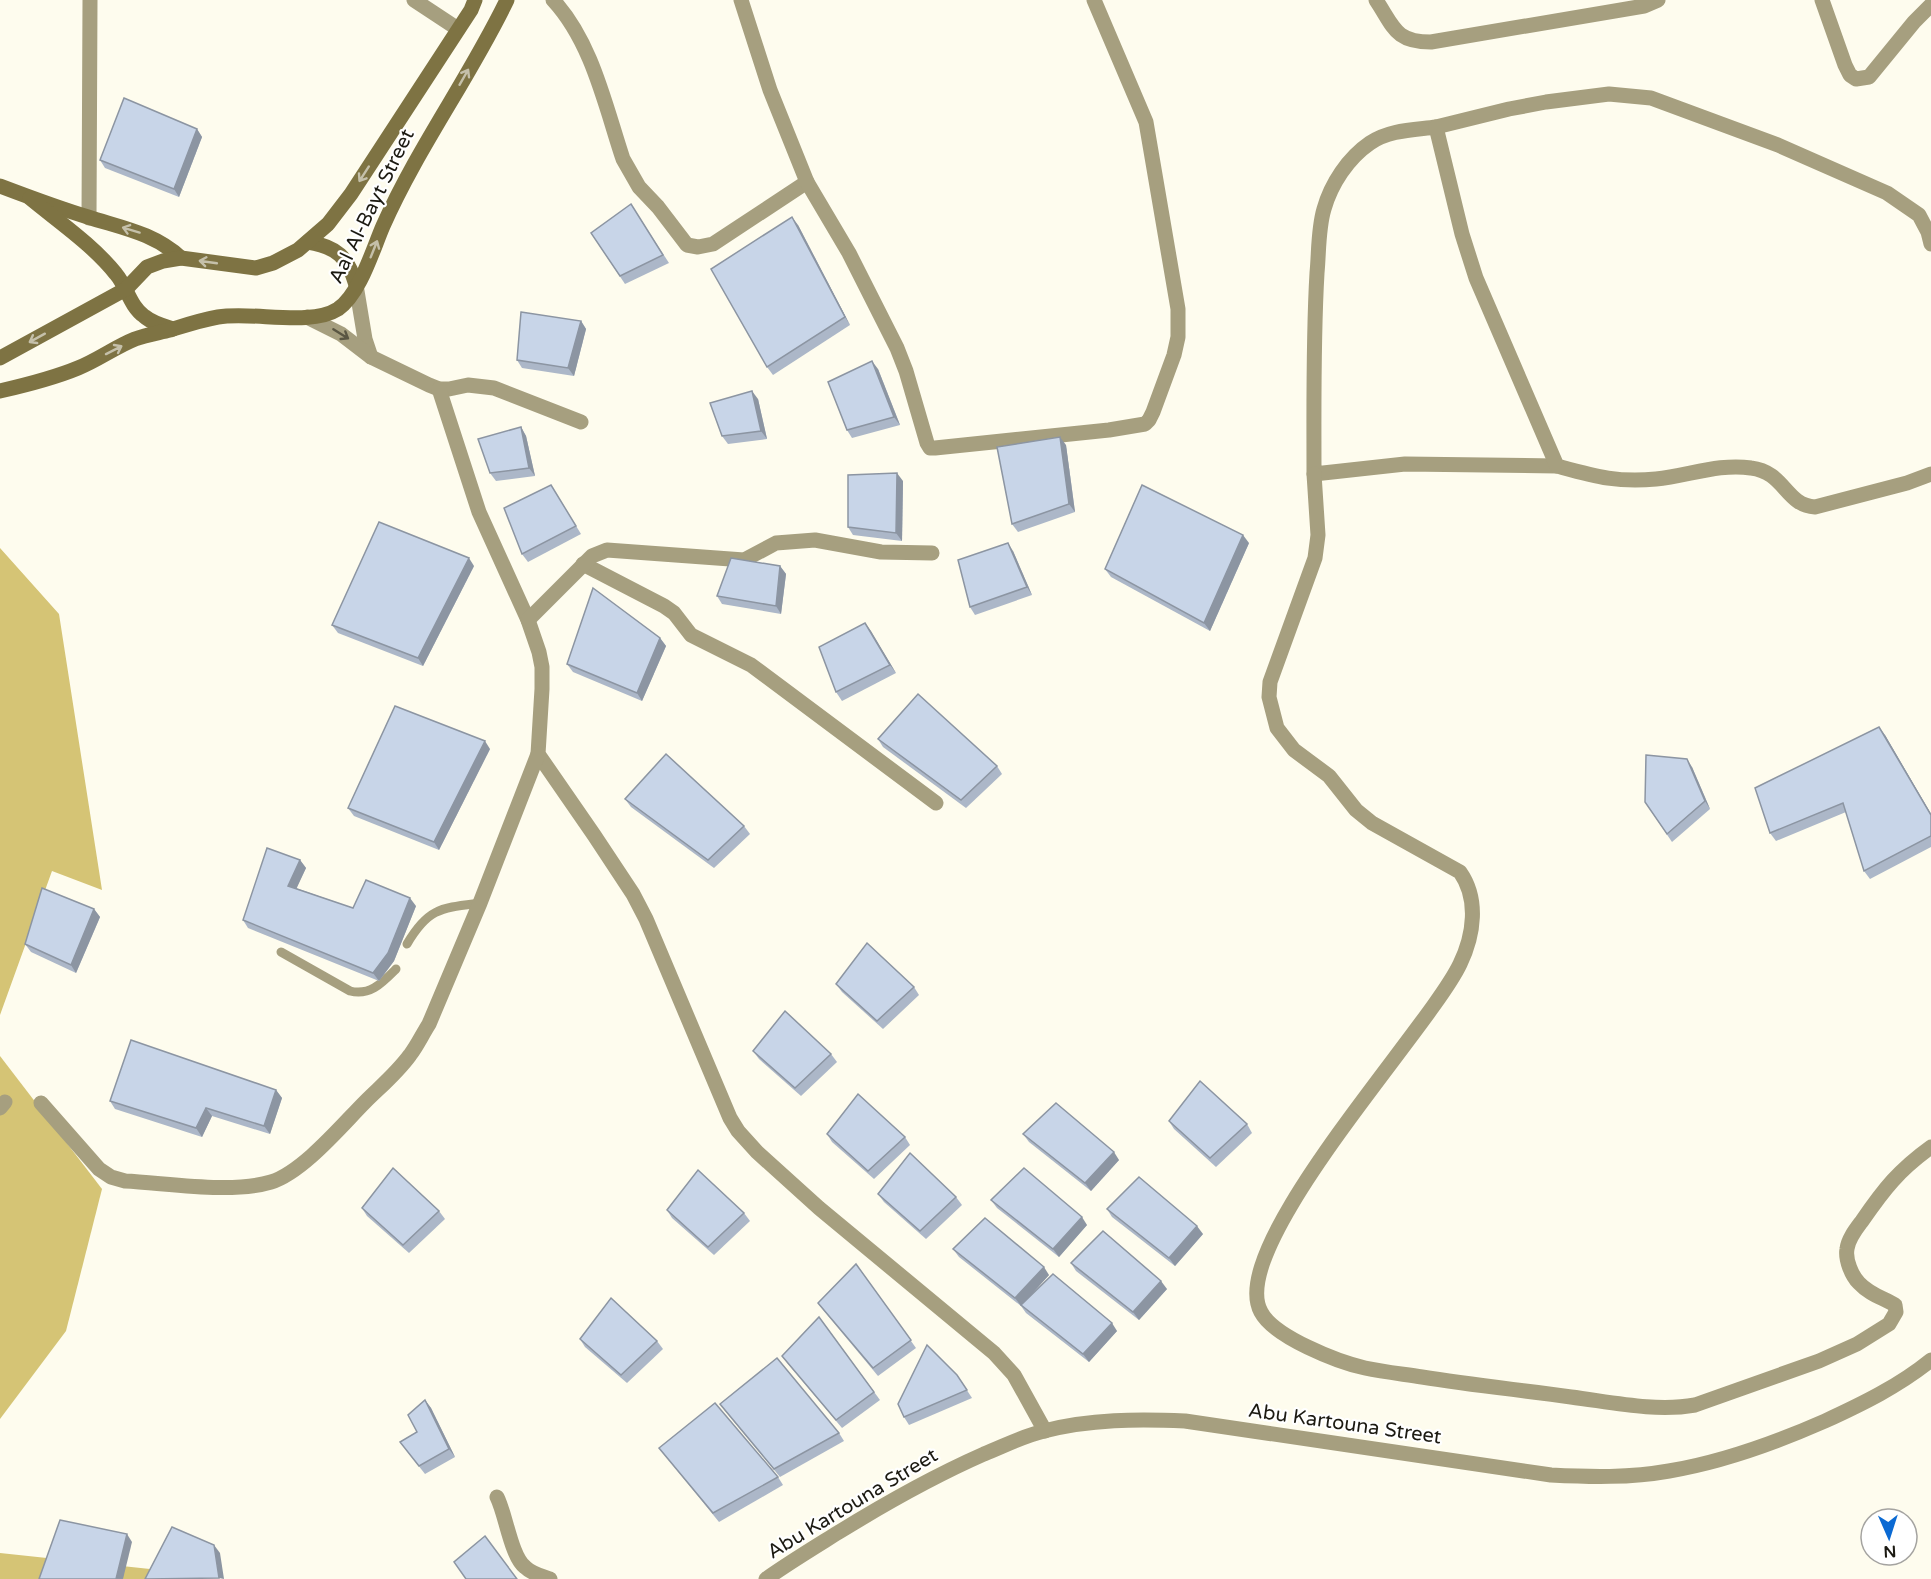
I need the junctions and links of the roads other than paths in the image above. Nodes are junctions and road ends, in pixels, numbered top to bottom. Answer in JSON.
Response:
{"nodes":[{"id":1,"x":90,"y":0,"type":"edge"},
{"id":2,"x":414,"y":0,"type":"edge"},
{"id":3,"x":475,"y":0,"type":"edge"},
{"id":4,"x":507,"y":0,"type":"edge"},
{"id":5,"x":553,"y":0,"type":"edge"},
{"id":6,"x":741,"y":0,"type":"edge"},
{"id":7,"x":1094,"y":0,"type":"edge"},
{"id":8,"x":1376,"y":0,"type":"edge"},
{"id":9,"x":1658,"y":0,"type":"edge"},
{"id":10,"x":1822,"y":0,"type":"edge"},
{"id":11,"x":1931,"y":5,"type":"edge"},
{"id":12,"x":458,"y":29,"type":"junction"},
{"id":13,"x":1436,"y":127,"type":"junction"},
{"id":14,"x":807,"y":182,"type":"junction"},
{"id":15,"x":0,"y":186,"type":"edge"},
{"id":16,"x":30,"y":198,"type":"junction"},
{"id":17,"x":89,"y":218,"type":"junction"},
{"id":18,"x":308,"y":242,"type":"junction"},
{"id":19,"x":1931,"y":244,"type":"edge"},
{"id":20,"x":181,"y":258,"type":"junction"},
{"id":21,"x":356,"y":285,"type":"junction"},
{"id":22,"x":126,"y":289,"type":"junction"},
{"id":23,"x":307,"y":317,"type":"junction"},
{"id":24,"x":173,"y":329,"type":"junction"},
{"id":25,"x":371,"y":357,"type":"junction"},
{"id":26,"x":0,"y":358,"type":"edge"},
{"id":27,"x":439,"y":389,"type":"junction"},
{"id":28,"x":0,"y":391,"type":"edge"},
{"id":29,"x":580,"y":422,"type":"dead end"},
{"id":30,"x":1557,"y":466,"type":"junction"},
{"id":31,"x":1314,"y":474,"type":"junction"},
{"id":32,"x":1931,"y":474,"type":"edge"},
{"id":33,"x":932,"y":554,"type":"dead end"},
{"id":34,"x":584,"y":564,"type":"junction"},
{"id":35,"x":528,"y":620,"type":"junction"},
{"id":36,"x":538,"y":754,"type":"junction"},
{"id":37,"x":936,"y":803,"type":"dead end"},
{"id":38,"x":480,"y":903,"type":"junction"},
{"id":39,"x":407,"y":944,"type":"dead end"},
{"id":40,"x":281,"y":952,"type":"dead end"},
{"id":41,"x":396,"y":969,"type":"dead end"},
{"id":42,"x":41,"y":1103,"type":"dead end"},
{"id":43,"x":1931,"y":1147,"type":"edge"},
{"id":44,"x":1931,"y":1360,"type":"edge"},
{"id":45,"x":1045,"y":1431,"type":"junction"},
{"id":46,"x":497,"y":1497,"type":"dead end"},
{"id":47,"x":550,"y":1579,"type":"edge"},
{"id":48,"x":766,"y":1579,"type":"edge"}],
"edges":[{"from":1,"to":17,"type":"street"},
{"from":2,"to":12,"type":"street"},
{"from":3,"to":12,"type":"street","name":"Aal Al-Bayt Street"},
{"from":21,"to":4,"type":"street","name":"Aal Al-Bayt Street","one_way":true},
{"from":5,"to":14,"type":"street"},
{"from":6,"to":14,"type":"street"},
{"from":7,"to":14,"type":"street"},
{"from":8,"to":9,"type":"street"},
{"from":10,"to":11,"type":"street"},
{"from":12,"to":18,"type":"street","name":"Aal Al-Bayt Street","one_way":true},
{"from":13,"to":19,"type":"street"},
{"from":13,"to":30,"type":"street"},
{"from":13,"to":31,"type":"street"},
{"from":15,"to":16,"type":"street"},
{"from":16,"to":17,"type":"street"},
{"from":16,"to":22,"type":"street"},
{"from":20,"to":17,"type":"street","one_way":true},
{"from":18,"to":20,"type":"street","name":"Aal Al-Bayt Street","one_way":true},
{"from":18,"to":21,"type":"street"},
{"from":20,"to":22,"type":"street","name":"Aal Al-Bayt Street"},
{"from":21,"to":23,"type":"street","name":"Aal Al-Bayt Street"},
{"from":21,"to":25,"type":"street"},
{"from":22,"to":24,"type":"street"},
{"from":22,"to":26,"type":"street","name":"Aal Al-Bayt Street","one_way":true},
{"from":23,"to":24,"type":"street","name":"Aal Al-Bayt Street"},
{"from":23,"to":25,"type":"street","one_way":true},
{"from":28,"to":24,"type":"street","name":"Aal Al-Bayt Street","one_way":true},
{"from":25,"to":27,"type":"street"},
{"from":27,"to":29,"type":"street"},
{"from":27,"to":35,"type":"street"},
{"from":30,"to":31,"type":"street"},
{"from":30,"to":32,"type":"street"},
{"from":31,"to":43,"type":"street"},
{"from":33,"to":34,"type":"street"},
{"from":34,"to":35,"type":"street"},
{"from":34,"to":37,"type":"street"},
{"from":35,"to":36,"type":"street"},
{"from":36,"to":38,"type":"street"},
{"from":36,"to":45,"type":"street"},
{"from":38,"to":39,"type":"lane"},
{"from":38,"to":42,"type":"street"},
{"from":40,"to":41,"type":"lane"},
{"from":44,"to":45,"type":"street","name":"Abu Kartouna Street"},
{"from":45,"to":48,"type":"street","name":"Abu Kartouna Street"},
{"from":46,"to":47,"type":"street"}]}
